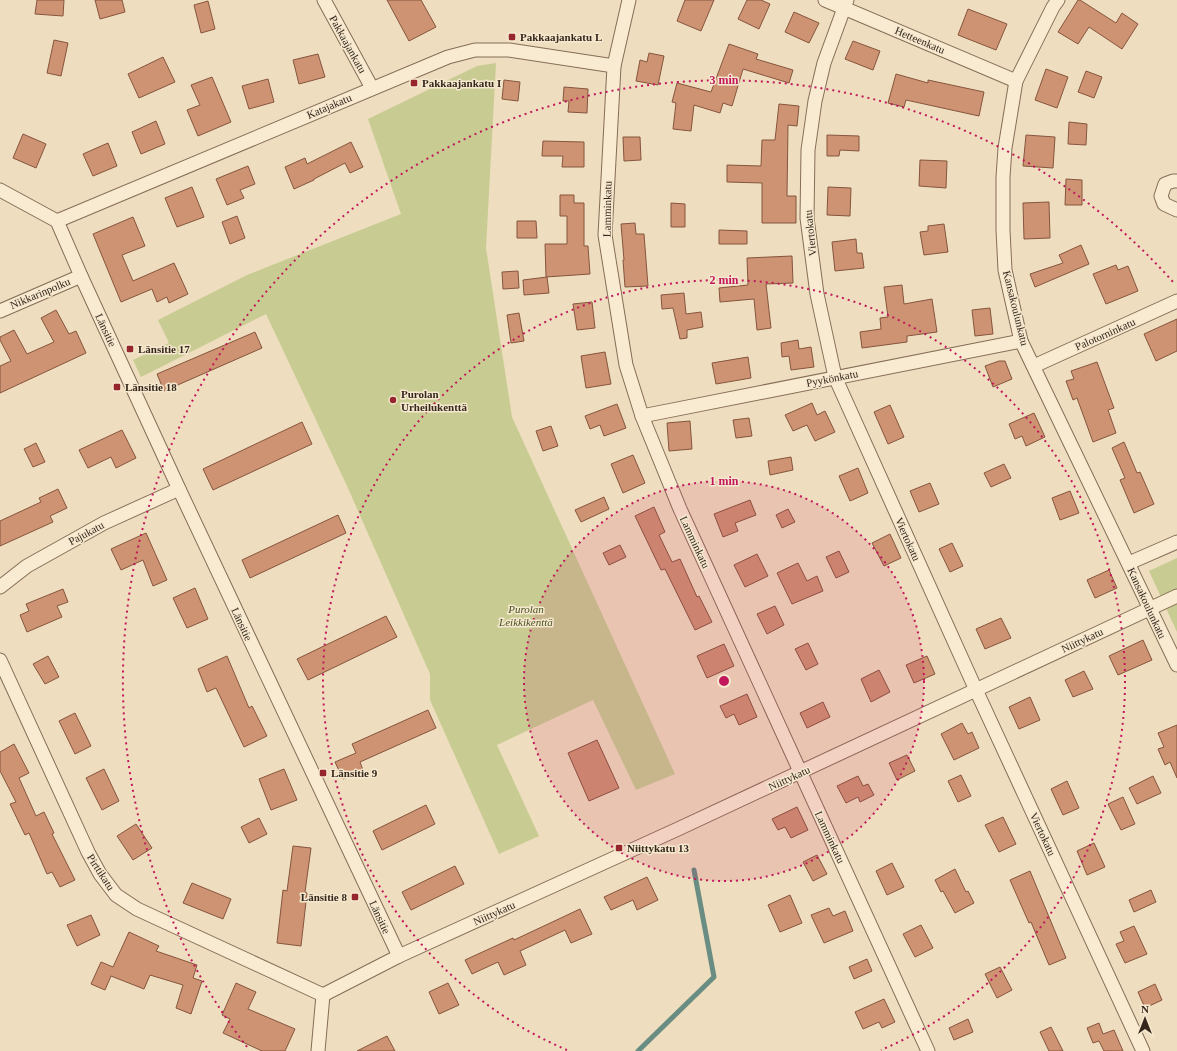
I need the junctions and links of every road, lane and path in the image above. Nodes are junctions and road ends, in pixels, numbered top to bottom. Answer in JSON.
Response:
{"nodes":[{"id":1,"x":324,"y":0,"type":"edge"},
{"id":2,"x":630,"y":0,"type":"edge"},
{"id":3,"x":825,"y":0,"type":"edge"},
{"id":4,"x":1058,"y":0,"type":"edge"},
{"id":5,"x":846,"y":4,"type":"edge"},
{"id":6,"x":614,"y":66,"type":"junction"},
{"id":7,"x":1016,"y":80,"type":"junction"},
{"id":8,"x":372,"y":88,"type":"junction"},
{"id":9,"x":1177,"y":181,"type":"edge"},
{"id":10,"x":0,"y":190,"type":"edge"},
{"id":11,"x":1177,"y":210,"type":"edge"},
{"id":12,"x":57,"y":221,"type":"junction"},
{"id":13,"x":81,"y":276,"type":"junction"},
{"id":14,"x":1177,"y":301,"type":"edge"},
{"id":15,"x":0,"y":311,"type":"edge"},
{"id":16,"x":1022,"y":341,"type":"junction"},
{"id":17,"x":1034,"y":366,"type":"junction"},
{"id":18,"x":835,"y":377,"type":"junction"},
{"id":19,"x":642,"y":416,"type":"junction"},
{"id":20,"x":179,"y":489,"type":"junction"},
{"id":21,"x":1177,"y":542,"type":"edge"},
{"id":22,"x":1129,"y":563,"type":"junction"},
{"id":23,"x":0,"y":587,"type":"edge"},
{"id":24,"x":1177,"y":596,"type":"edge"},
{"id":25,"x":1150,"y":609,"type":"junction"},
{"id":26,"x":0,"y":660,"type":"edge"},
{"id":27,"x":1177,"y":665,"type":"edge"},
{"id":28,"x":976,"y":690,"type":"junction"},
{"id":29,"x":800,"y":772,"type":"junction"},
{"id":30,"x":399,"y":956,"type":"junction"},
{"id":31,"x":323,"y":995,"type":"junction"},
{"id":32,"x":318,"y":1051,"type":"edge"},
{"id":33,"x":928,"y":1051,"type":"edge"},
{"id":34,"x":1143,"y":1051,"type":"edge"}],
"edges":[{"from":1,"to":8,"type":"street","name":"Pakkaajankatu"},
{"from":2,"to":6,"type":"street","name":"Lamminkatu"},
{"from":3,"to":5,"type":"street","name":"Hetteenkatu"},
{"from":4,"to":7,"type":"street","name":"Kansakoulunkatu"},
{"from":5,"to":7,"type":"street","name":"Hetteenkatu"},
{"from":5,"to":18,"type":"street","name":"Viertokatu"},
{"from":6,"to":8,"type":"street","name":"Katajakatu"},
{"from":6,"to":19,"type":"street","name":"Lamminkatu"},
{"from":7,"to":16,"type":"street","name":"Kansakoulunkatu"},
{"from":8,"to":12,"type":"street","name":"Katajakatu"},
{"from":9,"to":11,"type":"street"},
{"from":10,"to":12,"type":"street"},
{"from":12,"to":13,"type":"street","name":"Länsitie"},
{"from":13,"to":15,"type":"street","name":"Nikkarinpolku"},
{"from":13,"to":20,"type":"street","name":"Länsitie"},
{"from":14,"to":17,"type":"street","name":"Palotorninkatu"},
{"from":16,"to":17,"type":"street","name":"Kansakoulunkatu"},
{"from":16,"to":18,"type":"street","name":"Pyykönkatu"},
{"from":17,"to":22,"type":"street","name":"Kansakoulunkatu"},
{"from":18,"to":19,"type":"street","name":"Pyykönkatu"},
{"from":18,"to":28,"type":"street","name":"Viertokatu"},
{"from":19,"to":29,"type":"street","name":"Lamminkatu"},
{"from":20,"to":23,"type":"street","name":"Pajukatu"},
{"from":20,"to":30,"type":"street","name":"Länsitie"},
{"from":21,"to":22,"type":"street"},
{"from":22,"to":25,"type":"street","name":"Kansakoulunkatu"},
{"from":24,"to":25,"type":"street","name":"Niittykatu"},
{"from":25,"to":27,"type":"street","name":"Kansakoulunkatu"},
{"from":25,"to":28,"type":"street","name":"Niittykatu"},
{"from":26,"to":31,"type":"street","name":"Pirttikatu"},
{"from":28,"to":29,"type":"street","name":"Niittykatu"},
{"from":28,"to":34,"type":"street","name":"Viertokatu"},
{"from":29,"to":30,"type":"street","name":"Niittykatu"},
{"from":29,"to":33,"type":"street","name":"Lamminkatu"},
{"from":30,"to":31,"type":"street"},
{"from":31,"to":32,"type":"street"}]}
